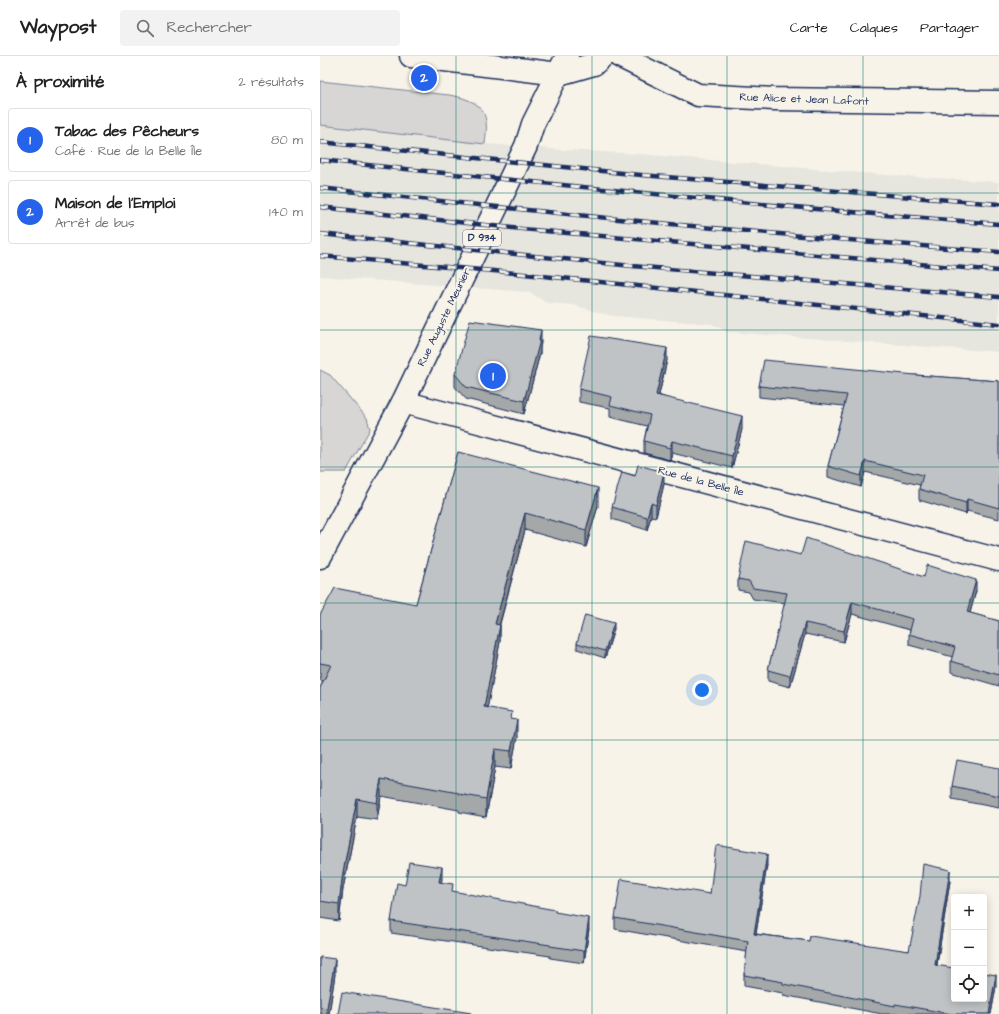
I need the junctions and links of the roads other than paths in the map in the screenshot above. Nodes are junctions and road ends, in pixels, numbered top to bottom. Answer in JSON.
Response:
{"nodes":[{"id":1,"x":411,"y":56,"type":"edge"},
{"id":2,"x":603,"y":56,"type":"edge"},
{"id":3,"x":619,"y":56,"type":"edge"},
{"id":4,"x":563,"y":65,"type":"edge"},
{"id":5,"x":999,"y":102,"type":"edge"},
{"id":6,"x":403,"y":402,"type":"junction"},
{"id":7,"x":320,"y":557,"type":"edge"},
{"id":8,"x":999,"y":560,"type":"edge"}],
"edges":[{"from":1,"to":4,"type":"street"},
{"from":2,"to":4,"type":"street"},
{"from":3,"to":5,"type":"street","name":"Rue Alice et Jean Lafont"},
{"from":4,"to":6,"type":"street","name":"Rue Auguste Meunier","number":"D 934"},
{"from":6,"to":7,"type":"street","name":"Rue Auguste Meunier","number":"D 934"},
{"from":6,"to":8,"type":"street","name":"Rue de la Belle Île"}]}
